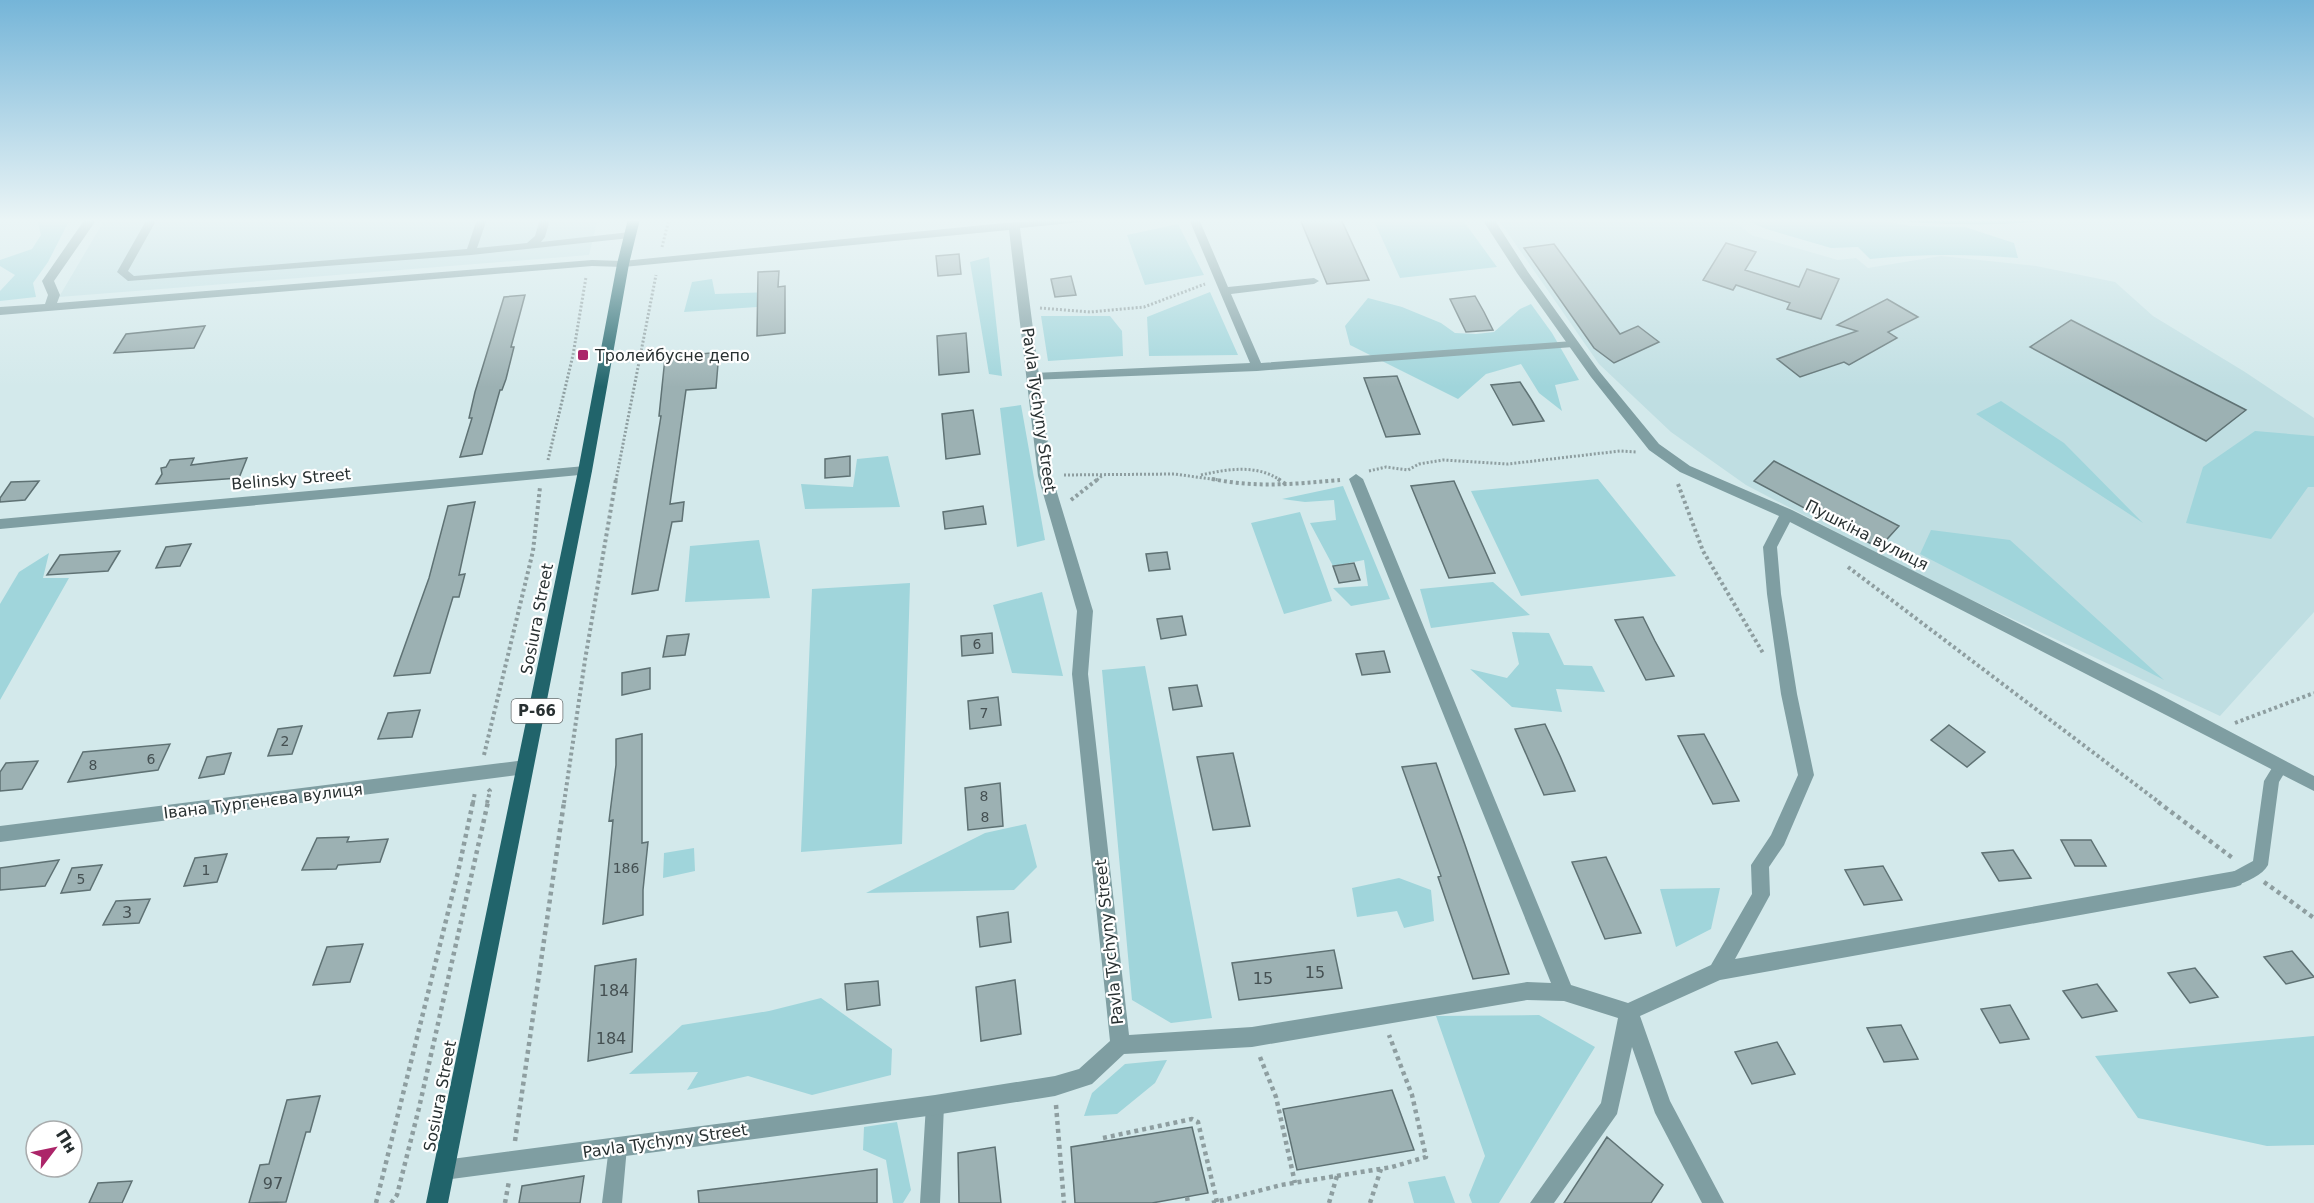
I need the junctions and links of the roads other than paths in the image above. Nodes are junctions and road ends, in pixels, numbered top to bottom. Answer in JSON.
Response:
{"nodes":[{"id":1,"x":52,"y":275,"type":"edge"},
{"id":2,"x":126,"y":275,"type":"edge"},
{"id":3,"x":180,"y":275,"type":"edge"},
{"id":4,"x":442,"y":275,"type":"edge"},
{"id":5,"x":621,"y":275,"type":"edge"},
{"id":6,"x":1019,"y":275,"type":"edge"},
{"id":7,"x":1218,"y":275,"type":"edge"},
{"id":8,"x":1526,"y":275,"type":"edge"},
{"id":9,"x":1314,"y":281,"type":"dead end"},
{"id":10,"x":1225,"y":291,"type":"junction"},
{"id":11,"x":50,"y":307,"type":"junction"},
{"id":12,"x":0,"y":311,"type":"edge"},
{"id":13,"x":1573,"y":344,"type":"junction"},
{"id":14,"x":1257,"y":367,"type":"junction"},
{"id":15,"x":1034,"y":376,"type":"junction"},
{"id":16,"x":585,"y":471,"type":"junction"},
{"id":17,"x":1356,"y":479,"type":"road end"},
{"id":18,"x":1787,"y":514,"type":"junction"},
{"id":19,"x":0,"y":524,"type":"edge"},
{"id":20,"x":525,"y":767,"type":"junction"},
{"id":21,"x":2280,"y":767,"type":"junction"},
{"id":22,"x":2314,"y":784,"type":"edge"},
{"id":23,"x":0,"y":834,"type":"edge"},
{"id":24,"x":2242,"y":875,"type":"joint"},
{"id":25,"x":1718,"y":971,"type":"junction"},
{"id":26,"x":1564,"y":992,"type":"junction"},
{"id":27,"x":1629,"y":1012,"type":"junction"},
{"id":28,"x":1120,"y":1045,"type":"junction"},
{"id":29,"x":935,"y":1105,"type":"junction"},
{"id":30,"x":618,"y":1147,"type":"junction"},
{"id":31,"x":444,"y":1170,"type":"junction"},
{"id":32,"x":437,"y":1203,"type":"edge"},
{"id":33,"x":612,"y":1203,"type":"edge"},
{"id":34,"x":930,"y":1203,"type":"edge"},
{"id":35,"x":1541,"y":1203,"type":"edge"},
{"id":36,"x":1713,"y":1203,"type":"edge"}],
"edges":[{"from":1,"to":11,"type":"street"},
{"from":2,"to":3,"type":"lane"},
{"from":4,"to":11,"type":"street"},
{"from":5,"to":16,"type":"main road","name":"Sosiura Street","number":"Р-66"},
{"from":6,"to":15,"type":"street","name":"Pavla Tychyny Street"},
{"from":7,"to":10,"type":"lane"},
{"from":8,"to":13,"type":"street","name":"Пушкіна вулиця"},
{"from":9,"to":10,"type":"lane"},
{"from":10,"to":14,"type":"lane"},
{"from":11,"to":12,"type":"street"},
{"from":13,"to":14,"type":"lane"},
{"from":13,"to":18,"type":"street","name":"Пушкіна вулиця"},
{"from":14,"to":15,"type":"lane"},
{"from":15,"to":28,"type":"street","name":"Pavla Tychyny Street"},
{"from":16,"to":19,"type":"street","name":"Belinsky Street"},
{"from":16,"to":20,"type":"main road","name":"Sosiura Street","number":"Р-66"},
{"from":17,"to":26,"type":"street"},
{"from":18,"to":21,"type":"street","name":"Пушкіна вулиця"},
{"from":18,"to":25,"type":"street"},
{"from":20,"to":23,"type":"street","name":"Івана Тургенєва вулиця"},
{"from":20,"to":31,"type":"main road","name":"Sosiura Street","number":"Р-66"},
{"from":21,"to":22,"type":"street","name":"Пушкіна вулиця"},
{"from":21,"to":24,"type":"lane"},
{"from":24,"to":25,"type":"street"},
{"from":25,"to":27,"type":"street"},
{"from":26,"to":27,"type":"street"},
{"from":26,"to":28,"type":"street"},
{"from":27,"to":35,"type":"street"},
{"from":27,"to":36,"type":"street"},
{"from":28,"to":29,"type":"street","name":"Pavla Tychyny Street"},
{"from":29,"to":30,"type":"street","name":"Pavla Tychyny Street"},
{"from":29,"to":34,"type":"lane"},
{"from":30,"to":31,"type":"street","name":"Pavla Tychyny Street"},
{"from":30,"to":33,"type":"lane"},
{"from":31,"to":32,"type":"main road","name":"Sosiura Street","number":"Р-66"}]}
